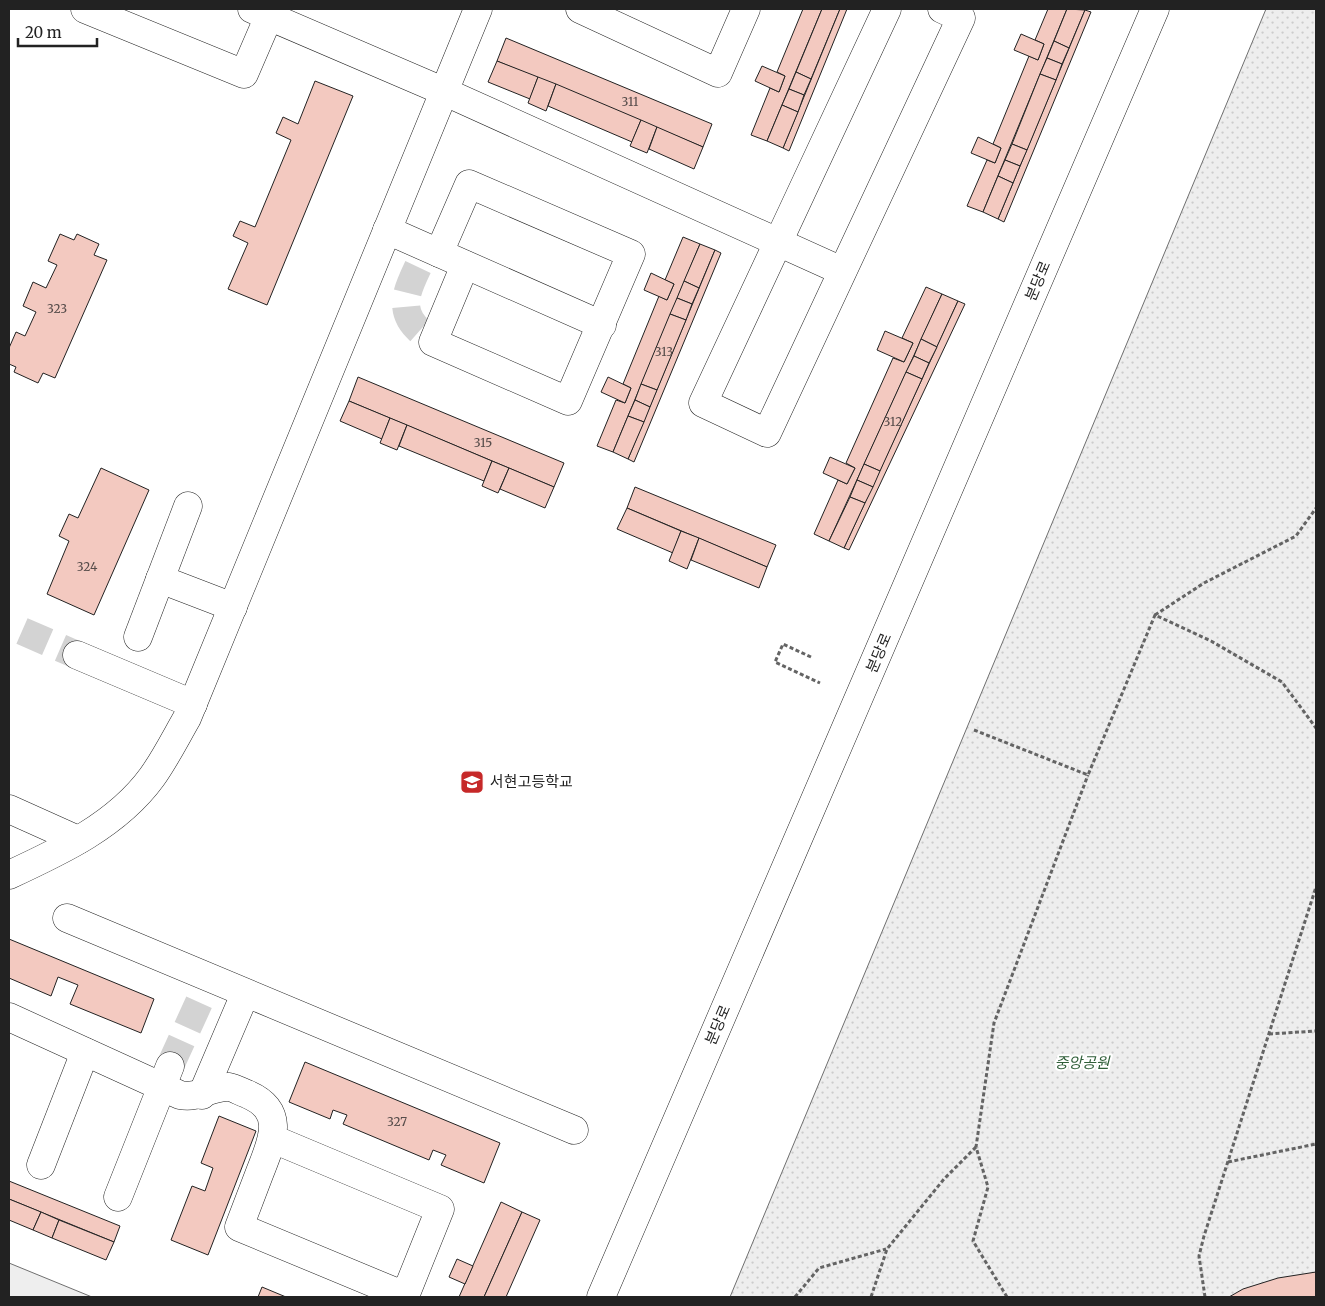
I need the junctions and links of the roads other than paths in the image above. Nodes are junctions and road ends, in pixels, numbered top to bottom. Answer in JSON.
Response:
{"nodes":[{"id":1,"x":85,"y":9,"type":"edge"},
{"id":2,"x":478,"y":9,"type":"edge"},
{"id":3,"x":580,"y":9,"type":"edge"},
{"id":4,"x":746,"y":9,"type":"edge"},
{"id":5,"x":887,"y":9,"type":"edge"},
{"id":6,"x":942,"y":9,"type":"edge"},
{"id":7,"x":1155,"y":9,"type":"edge"},
{"id":8,"x":260,"y":12,"type":"edge"},
{"id":9,"x":444,"y":91,"type":"junction"},
{"id":10,"x":387,"y":230,"type":"junction"},
{"id":11,"x":778,"y":241,"type":"junction"},
{"id":12,"x":427,"y":256,"type":"junction"},
{"id":13,"x":465,"y":265,"type":"junction"},
{"id":14,"x":842,"y":271,"type":"junction"},
{"id":15,"x":602,"y":325,"type":"junction"},
{"id":16,"x":188,"y":506,"type":"dead end"},
{"id":17,"x":160,"y":579,"type":"junction"},
{"id":18,"x":233,"y":607,"type":"junction"},
{"id":19,"x":138,"y":637,"type":"dead end"},
{"id":20,"x":77,"y":655,"type":"tunnel mouth"},
{"id":21,"x":193,"y":704,"type":"junction"},
{"id":22,"x":9,"y":809,"type":"edge"},
{"id":23,"x":78,"y":840,"type":"junction"},
{"id":24,"x":9,"y":875,"type":"edge"},
{"id":25,"x":67,"y":918,"type":"dead end"},
{"id":26,"x":244,"y":994,"type":"junction"},
{"id":27,"x":11,"y":1024,"type":"edge"},
{"id":28,"x":85,"y":1052,"type":"junction"},
{"id":29,"x":165,"y":1076,"type":"junction"},
{"id":30,"x":202,"y":1095,"type":"junction"},
{"id":31,"x":574,"y":1130,"type":"dead end"},
{"id":32,"x":273,"y":1139,"type":"junction"},
{"id":33,"x":40,"y":1165,"type":"dead end"},
{"id":34,"x":118,"y":1197,"type":"dead end"},
{"id":35,"x":601,"y":1297,"type":"edge"}],
"edges":[{"from":1,"to":8,"type":"main road"},
{"from":2,"to":9,"type":"main road"},
{"from":3,"to":4,"type":"main road"},
{"from":5,"to":11,"type":"main road"},
{"from":6,"to":14,"type":"main road"},
{"from":7,"to":35,"type":"main road","name":"분당로"},
{"from":8,"to":9,"type":"main road"},
{"from":9,"to":10,"type":"main road"},
{"from":9,"to":11,"type":"main road"},
{"from":10,"to":12,"type":"main road"},
{"from":10,"to":18,"type":"main road"},
{"from":11,"to":14,"type":"main road"},
{"from":11,"to":14,"type":"main road"},
{"from":12,"to":13,"type":"main road"},
{"from":12,"to":15,"type":"main road"},
{"from":13,"to":15,"type":"main road"},
{"from":13,"to":15,"type":"main road"},
{"from":16,"to":17,"type":"main road"},
{"from":17,"to":18,"type":"main road"},
{"from":17,"to":19,"type":"main road"},
{"from":18,"to":21,"type":"main road"},
{"from":20,"to":21,"type":"main road"},
{"from":21,"to":23,"type":"main road"},
{"from":22,"to":23,"type":"main road"},
{"from":23,"to":24,"type":"main road"},
{"from":25,"to":26,"type":"main road"},
{"from":26,"to":30,"type":"main road"},
{"from":26,"to":31,"type":"main road"},
{"from":27,"to":28,"type":"main road"},
{"from":28,"to":29,"type":"main road"},
{"from":28,"to":33,"type":"main road"},
{"from":29,"to":30,"type":"main road"},
{"from":29,"to":34,"type":"main road"},
{"from":30,"to":32,"type":"main road"},
{"from":32,"to":32,"type":"main road"}]}
